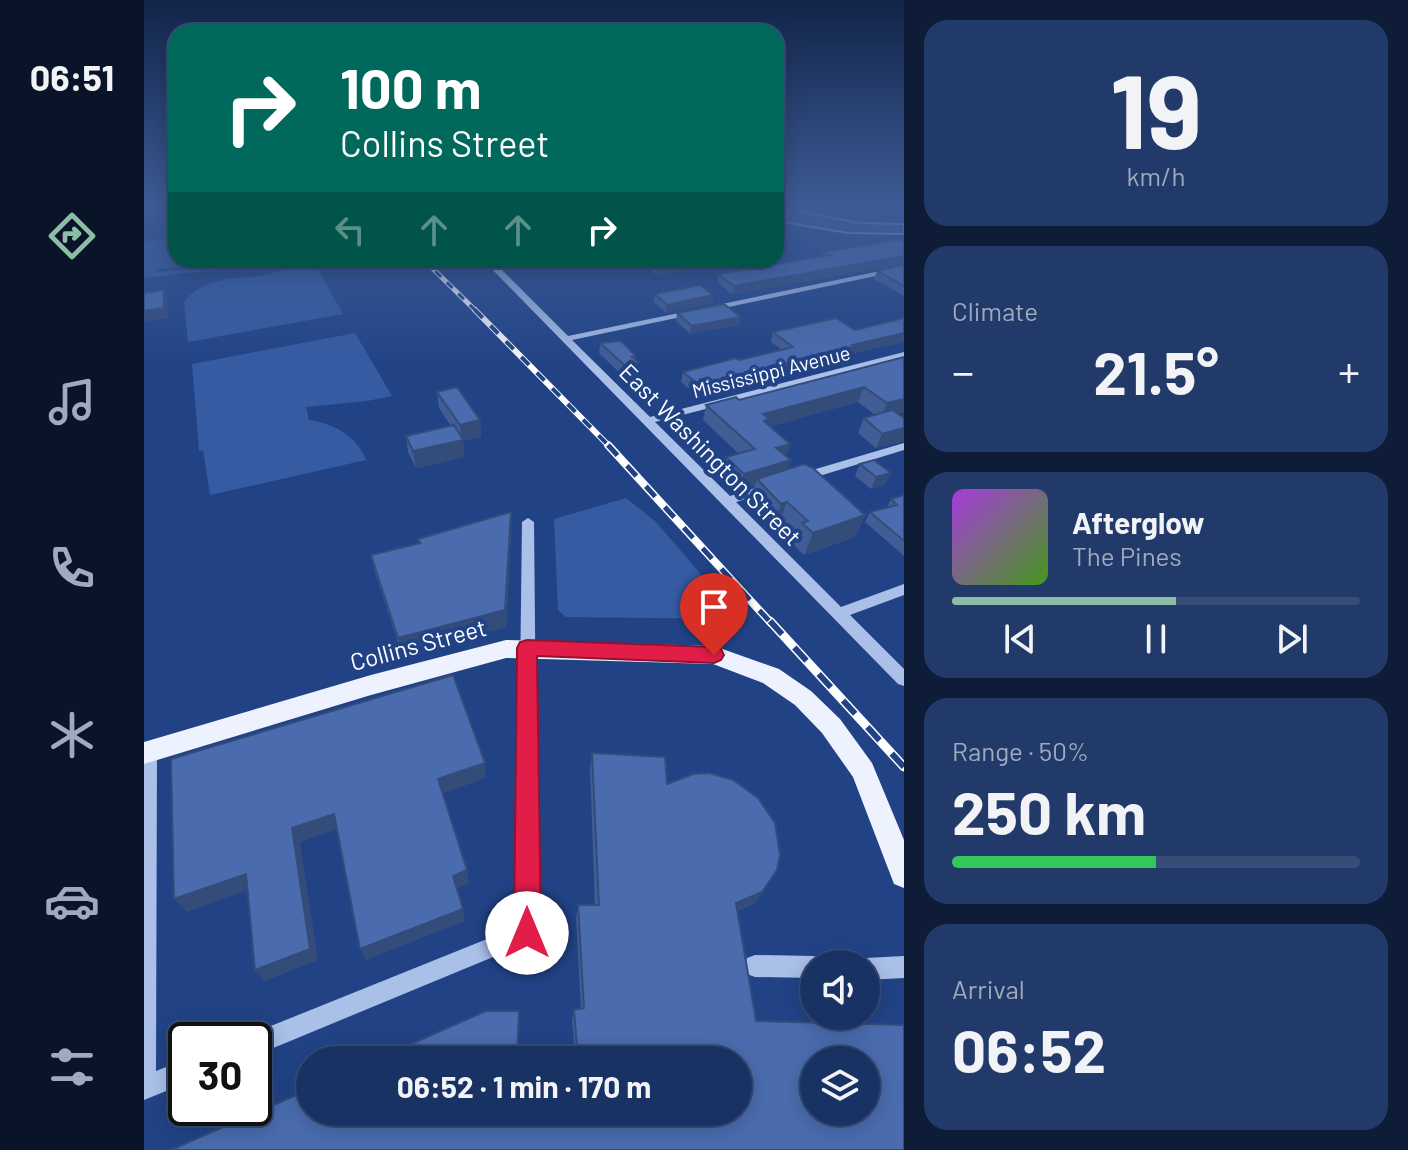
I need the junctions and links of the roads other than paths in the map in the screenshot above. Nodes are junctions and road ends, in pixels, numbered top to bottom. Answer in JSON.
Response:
{"nodes":[{"id":1,"x":495,"y":268,"type":"edge"},
{"id":2,"x":904,"y":268,"type":"edge"},
{"id":3,"x":565,"y":339,"type":"junction"},
{"id":4,"x":904,"y":355,"type":"edge"},
{"id":5,"x":648,"y":421,"type":"junction"},
{"id":6,"x":904,"y":446,"type":"edge"},
{"id":7,"x":727,"y":501,"type":"junction"},
{"id":8,"x":528,"y":522,"type":"dead end"},
{"id":9,"x":904,"y":589,"type":"edge"},
{"id":10,"x":840,"y":613,"type":"junction"},
{"id":11,"x":527,"y":648,"type":"junction"},
{"id":12,"x":904,"y":679,"type":"edge"},
{"id":13,"x":146,"y":752,"type":"edge"},
{"id":14,"x":904,"y":874,"type":"edge"},
{"id":15,"x":755,"y":966,"type":"dead end"},
{"id":16,"x":800,"y":967,"type":"edge"},
{"id":17,"x":904,"y":967,"type":"edge"},
{"id":18,"x":880,"y":968,"type":"edge"},
{"id":19,"x":272,"y":1037,"type":"edge"},
{"id":20,"x":168,"y":1078,"type":"edge"},
{"id":21,"x":144,"y":1088,"type":"edge"}],
"edges":[{"from":1,"to":3,"type":"street","name":"East Washington Street"},
{"from":2,"to":3,"type":"street"},
{"from":3,"to":5,"type":"street","name":"East Washington Street"},
{"from":4,"to":5,"type":"street","name":"Mississippi Avenue"},
{"from":5,"to":7,"type":"street","name":"East Washington Street"},
{"from":6,"to":7,"type":"street"},
{"from":7,"to":10,"type":"street","name":"East Washington Street"},
{"from":8,"to":11,"type":"street"},
{"from":9,"to":10,"type":"street"},
{"from":10,"to":12,"type":"street","name":"East Washington Street"},
{"from":11,"to":13,"type":"main road","name":"Collins Street"},
{"from":11,"to":14,"type":"main road","name":"Collins Street"},
{"from":11,"to":19,"type":"street"},
{"from":13,"to":21,"type":"street"},
{"from":15,"to":16,"type":"street"},
{"from":17,"to":18,"type":"street"},
{"from":20,"to":21,"type":"street"}]}
